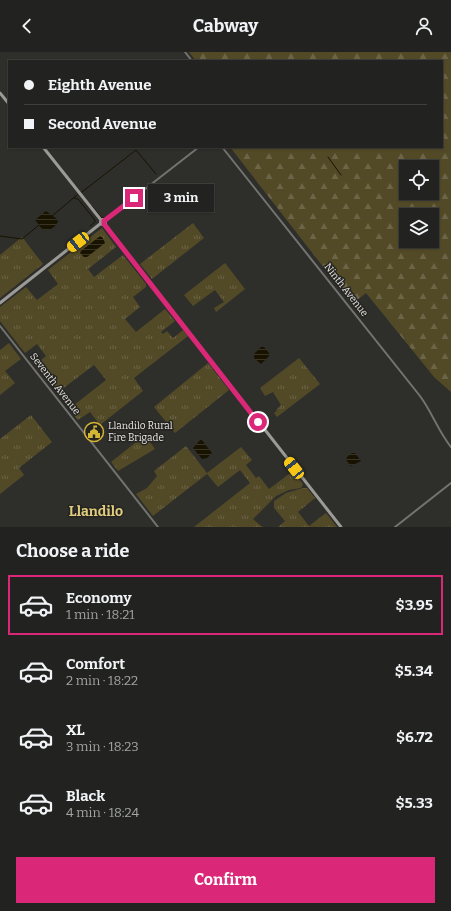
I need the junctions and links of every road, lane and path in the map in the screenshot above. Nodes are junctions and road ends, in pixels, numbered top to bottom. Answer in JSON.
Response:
{"nodes":[{"id":1,"x":185,"y":52,"type":"edge"},
{"id":2,"x":191,"y":60,"type":"edge"},
{"id":3,"x":0,"y":93,"type":"edge"},
{"id":4,"x":8,"y":103,"type":"edge"},
{"id":5,"x":44,"y":148,"type":"edge"},
{"id":6,"x":197,"y":148,"type":"edge"},
{"id":7,"x":223,"y":148,"type":"edge"},
{"id":8,"x":102,"y":222,"type":"junction"},
{"id":9,"x":0,"y":303,"type":"edge"},
{"id":10,"x":0,"y":326,"type":"edge"},
{"id":11,"x":451,"y":447,"type":"edge"},
{"id":12,"x":451,"y":483,"type":"edge"},
{"id":13,"x":158,"y":527,"type":"edge"},
{"id":14,"x":341,"y":527,"type":"edge"},
{"id":15,"x":395,"y":527,"type":"edge"}],
"edges":[{"from":1,"to":2,"type":"street"},
{"from":3,"to":4,"type":"main road"},
{"from":5,"to":8,"type":"main road"},
{"from":6,"to":8,"type":"street"},
{"from":7,"to":11,"type":"street","name":"Ninth Avenue"},
{"from":8,"to":9,"type":"main road"},
{"from":8,"to":14,"type":"main road"},
{"from":10,"to":13,"type":"street","name":"Seventh Avenue"},
{"from":12,"to":15,"type":"street"}]}
